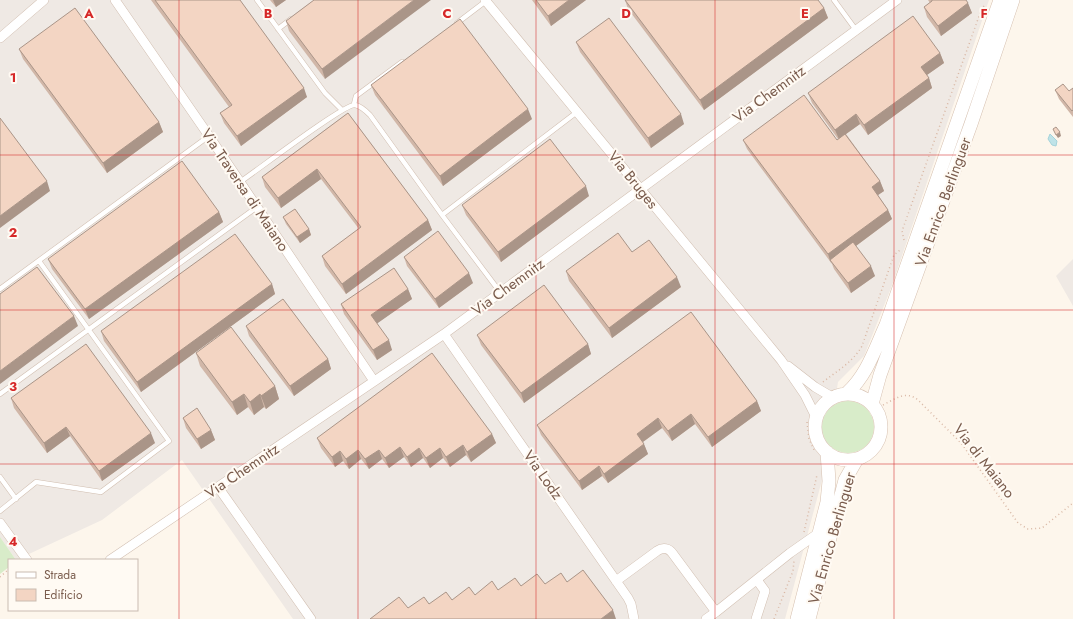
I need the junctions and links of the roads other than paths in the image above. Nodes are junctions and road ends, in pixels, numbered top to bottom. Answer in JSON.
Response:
{"nodes":[{"id":1,"x":44,"y":0,"type":"edge"},
{"id":2,"x":115,"y":0,"type":"edge"},
{"id":3,"x":256,"y":0,"type":"edge"},
{"id":4,"x":834,"y":0,"type":"edge"},
{"id":5,"x":897,"y":0,"type":"edge"},
{"id":6,"x":1013,"y":0,"type":"edge"},
{"id":7,"x":486,"y":1,"type":"edge"},
{"id":8,"x":994,"y":1,"type":"edge"},
{"id":9,"x":295,"y":16,"type":"edge"},
{"id":10,"x":450,"y":28,"type":"edge"},
{"id":11,"x":278,"y":29,"type":"junction"},
{"id":12,"x":856,"y":30,"type":"junction"},
{"id":13,"x":0,"y":38,"type":"edge"},
{"id":14,"x":406,"y":60,"type":"edge"},
{"id":15,"x":354,"y":104,"type":"junction"},
{"id":16,"x":342,"y":110,"type":"junction"},
{"id":17,"x":577,"y":112,"type":"junction"},
{"id":18,"x":209,"y":136,"type":"junction"},
{"id":19,"x":240,"y":182,"type":"junction"},
{"id":20,"x":640,"y":190,"type":"junction"},
{"id":21,"x":257,"y":207,"type":"junction"},
{"id":22,"x":442,"y":215,"type":"junction"},
{"id":23,"x":39,"y":261,"type":"junction"},
{"id":24,"x":0,"y":290,"type":"edge"},
{"id":25,"x":500,"y":292,"type":"junction"},
{"id":26,"x":89,"y":330,"type":"junction"},
{"id":27,"x":444,"y":334,"type":"junction"},
{"id":28,"x":780,"y":360,"type":"junction"},
{"id":29,"x":374,"y":381,"type":"junction"},
{"id":30,"x":847,"y":393,"type":"junction"},
{"id":31,"x":0,"y":394,"type":"edge"},
{"id":32,"x":832,"y":397,"type":"junction"},
{"id":33,"x":874,"y":406,"type":"junction"},
{"id":34,"x":812,"y":419,"type":"junction"},
{"id":35,"x":822,"y":454,"type":"junction"},
{"id":36,"x":857,"y":459,"type":"junction"},
{"id":37,"x":0,"y":477,"type":"edge"},
{"id":38,"x":218,"y":486,"type":"junction"},
{"id":39,"x":16,"y":499,"type":"junction"},
{"id":40,"x":0,"y":511,"type":"edge"},
{"id":41,"x":0,"y":523,"type":"edge"},
{"id":42,"x":820,"y":532,"type":"junction"},
{"id":43,"x":26,"y":559,"type":"edge"},
{"id":44,"x":111,"y":559,"type":"edge"},
{"id":45,"x":757,"y":580,"type":"junction"},
{"id":46,"x":616,"y":581,"type":"junction"},
{"id":47,"x":716,"y":612,"type":"junction"},
{"id":48,"x":311,"y":619,"type":"edge"},
{"id":49,"x":634,"y":619,"type":"edge"},
{"id":50,"x":706,"y":619,"type":"edge"},
{"id":51,"x":756,"y":619,"type":"edge"},
{"id":52,"x":797,"y":619,"type":"edge"},
{"id":53,"x":809,"y":619,"type":"edge"}],
"edges":[{"from":1,"to":13,"type":"street"},
{"from":2,"to":18,"type":"street","name":"Via Traversa di Maiano"},
{"from":3,"to":11,"type":"lane"},
{"from":4,"to":12,"type":"lane"},
{"from":5,"to":12,"type":"street","name":"Via Chemnitz"},
{"from":6,"to":33,"type":"main road","name":"Via Enrico Berlinguer"},
{"from":7,"to":10,"type":"lane"},
{"from":7,"to":17,"type":"street","name":"Via Bruges"},
{"from":8,"to":30,"type":"main road","name":"Via Enrico Berlinguer"},
{"from":9,"to":11,"type":"lane"},
{"from":11,"to":16,"type":"lane"},
{"from":12,"to":20,"type":"street","name":"Via Chemnitz"},
{"from":14,"to":15,"type":"lane"},
{"from":15,"to":16,"type":"lane"},
{"from":15,"to":22,"type":"lane"},
{"from":16,"to":19,"type":"lane"},
{"from":17,"to":20,"type":"street","name":"Via Bruges"},
{"from":17,"to":22,"type":"lane"},
{"from":18,"to":19,"type":"street","name":"Via Traversa di Maiano"},
{"from":18,"to":23,"type":"lane"},
{"from":19,"to":21,"type":"street","name":"Via Traversa di Maiano"},
{"from":20,"to":25,"type":"street","name":"Via Chemnitz"},
{"from":20,"to":28,"type":"street","name":"Via Bruges"},
{"from":21,"to":26,"type":"lane"},
{"from":21,"to":29,"type":"street","name":"Via Traversa di Maiano"},
{"from":22,"to":25,"type":"lane"},
{"from":23,"to":24,"type":"lane"},
{"from":23,"to":26,"type":"lane"},
{"from":25,"to":27,"type":"street","name":"Via Chemnitz"},
{"from":26,"to":31,"type":"lane"},
{"from":26,"to":39,"type":"lane"},
{"from":27,"to":29,"type":"street","name":"Via Chemnitz"},
{"from":27,"to":46,"type":"street","name":"Via Lodz"},
{"from":28,"to":32,"type":"street","name":"Via Bruges"},
{"from":28,"to":34,"type":"street","name":"Via Bruges"},
{"from":29,"to":38,"type":"street","name":"Via Chemnitz"},
{"from":30,"to":32,"type":"main road"},
{"from":30,"to":33,"type":"main road"},
{"from":32,"to":34,"type":"main road"},
{"from":33,"to":36,"type":"main road","name":"Via Enrico Berlinguer"},
{"from":34,"to":35,"type":"main road","name":"Via Enrico Berlinguer"},
{"from":35,"to":36,"type":"main road","name":"Via Enrico Berlinguer"},
{"from":35,"to":42,"type":"main road","name":"Via Enrico Berlinguer"},
{"from":36,"to":53,"type":"main road","name":"Via Enrico Berlinguer"},
{"from":37,"to":39,"type":"lane"},
{"from":38,"to":44,"type":"street","name":"Via Chemnitz"},
{"from":38,"to":48,"type":"street"},
{"from":39,"to":40,"type":"lane"},
{"from":41,"to":43,"type":"street"},
{"from":42,"to":45,"type":"street"},
{"from":42,"to":52,"type":"main road","name":"Via Enrico Berlinguer"},
{"from":45,"to":47,"type":"street"},
{"from":45,"to":51,"type":"street"},
{"from":46,"to":47,"type":"street"},
{"from":46,"to":49,"type":"street","name":"Via Lodz"},
{"from":47,"to":50,"type":"street"}]}
